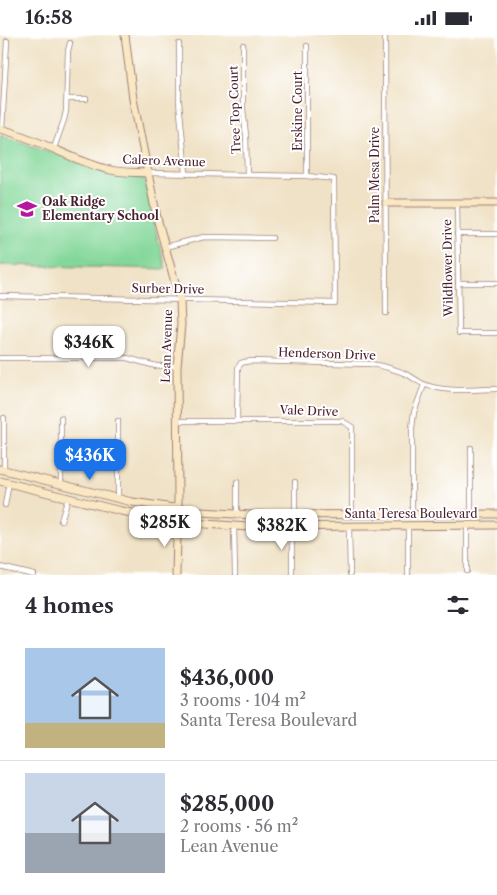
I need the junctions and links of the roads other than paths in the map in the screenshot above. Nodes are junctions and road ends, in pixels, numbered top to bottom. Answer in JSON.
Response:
{"nodes":[{"id":1,"x":125,"y":35,"type":"edge"},
{"id":2,"x":385,"y":35,"type":"edge"},
{"id":3,"x":6,"y":41,"type":"dead end"},
{"id":4,"x":70,"y":43,"type":"dead end"},
{"id":5,"x":179,"y":44,"type":"dead end"},
{"id":6,"x":242,"y":45,"type":"dead end"},
{"id":7,"x":307,"y":47,"type":"dead end"},
{"id":8,"x":66,"y":99,"type":"junction"},
{"id":9,"x":86,"y":99,"type":"dead end"},
{"id":10,"x":1,"y":129,"type":"edge"},
{"id":11,"x":54,"y":148,"type":"junction"},
{"id":12,"x":149,"y":173,"type":"junction"},
{"id":13,"x":186,"y":173,"type":"junction"},
{"id":14,"x":247,"y":174,"type":"junction"},
{"id":15,"x":307,"y":176,"type":"junction"},
{"id":16,"x":386,"y":203,"type":"junction"},
{"id":17,"x":457,"y":203,"type":"junction"},
{"id":18,"x":497,"y":203,"type":"edge"},
{"id":19,"x":457,"y":234,"type":"junction"},
{"id":20,"x":497,"y":234,"type":"edge"},
{"id":21,"x":272,"y":238,"type":"dead end"},
{"id":22,"x":165,"y":247,"type":"junction"},
{"id":23,"x":458,"y":283,"type":"junction"},
{"id":24,"x":497,"y":283,"type":"edge"},
{"id":25,"x":0,"y":296,"type":"edge"},
{"id":26,"x":180,"y":299,"type":"junction"},
{"id":27,"x":335,"y":303,"type":"joint"},
{"id":28,"x":386,"y":313,"type":"dead end"},
{"id":29,"x":497,"y":333,"type":"edge"},
{"id":30,"x":0,"y":358,"type":"edge"},
{"id":31,"x":177,"y":366,"type":"junction"},
{"id":32,"x":424,"y":385,"type":"junction"},
{"id":33,"x":497,"y":389,"type":"edge"},
{"id":34,"x":4,"y":418,"type":"dead end"},
{"id":35,"x":61,"y":418,"type":"dead end"},
{"id":36,"x":237,"y":420,"type":"junction"},
{"id":37,"x":118,"y":421,"type":"dead end"},
{"id":38,"x":177,"y":421,"type":"junction"},
{"id":39,"x":471,"y":448,"type":"dead end"},
{"id":40,"x":2,"y":470,"type":"edge"},
{"id":41,"x":0,"y":481,"type":"edge"},
{"id":42,"x":237,"y":482,"type":"dead end"},
{"id":43,"x":295,"y":482,"type":"dead end"},
{"id":44,"x":9,"y":483,"type":"junction"},
{"id":45,"x":61,"y":484,"type":"junction"},
{"id":46,"x":68,"y":498,"type":"junction"},
{"id":47,"x":118,"y":499,"type":"junction"},
{"id":48,"x":5,"y":505,"type":"dead end"},
{"id":49,"x":177,"y":509,"type":"junction"},
{"id":50,"x":412,"y":514,"type":"junction"},
{"id":51,"x":470,"y":514,"type":"junction"},
{"id":52,"x":497,"y":514,"type":"edge"},
{"id":53,"x":237,"y":515,"type":"junction"},
{"id":54,"x":295,"y":515,"type":"junction"},
{"id":55,"x":352,"y":515,"type":"junction"},
{"id":56,"x":61,"y":521,"type":"dead end"},
{"id":57,"x":177,"y":521,"type":"junction"},
{"id":58,"x":408,"y":525,"type":"junction"},
{"id":59,"x":467,"y":525,"type":"junction"},
{"id":60,"x":497,"y":525,"type":"edge"},
{"id":61,"x":234,"y":526,"type":"junction"},
{"id":62,"x":292,"y":526,"type":"junction"},
{"id":63,"x":349,"y":526,"type":"junction"},
{"id":64,"x":0,"y":567,"type":"edge"},
{"id":65,"x":467,"y":571,"type":"dead end"},
{"id":66,"x":350,"y":574,"type":"edge"},
{"id":67,"x":34,"y":575,"type":"edge"},
{"id":68,"x":176,"y":575,"type":"edge"},
{"id":69,"x":235,"y":575,"type":"edge"},
{"id":70,"x":292,"y":575,"type":"edge"},
{"id":71,"x":408,"y":575,"type":"edge"}],
"edges":[{"from":1,"to":12,"type":"main road","name":"Lean Avenue"},
{"from":2,"to":16,"type":"street","name":"Palm Mesa Drive"},
{"from":3,"to":10,"type":"street"},
{"from":4,"to":8,"type":"street"},
{"from":5,"to":13,"type":"street"},
{"from":6,"to":14,"type":"street","name":"Tree Top Court"},
{"from":7,"to":15,"type":"street","name":"Erskine Court"},
{"from":8,"to":9,"type":"street"},
{"from":8,"to":11,"type":"street"},
{"from":10,"to":11,"type":"main road","name":"Calero Avenue"},
{"from":11,"to":12,"type":"main road","name":"Calero Avenue"},
{"from":12,"to":13,"type":"street","name":"Calero Avenue"},
{"from":12,"to":22,"type":"main road","name":"Lean Avenue"},
{"from":13,"to":14,"type":"street","name":"Calero Avenue"},
{"from":14,"to":15,"type":"street","name":"Calero Avenue"},
{"from":15,"to":27,"type":"street","name":"Calero Avenue"},
{"from":16,"to":17,"type":"main road"},
{"from":16,"to":28,"type":"street","name":"Palm Mesa Drive"},
{"from":17,"to":18,"type":"main road"},
{"from":17,"to":19,"type":"street","name":"Wildflower Drive"},
{"from":19,"to":20,"type":"street"},
{"from":19,"to":23,"type":"street","name":"Wildflower Drive"},
{"from":21,"to":22,"type":"street"},
{"from":22,"to":26,"type":"main road","name":"Lean Avenue"},
{"from":23,"to":24,"type":"street"},
{"from":23,"to":29,"type":"street","name":"Wildflower Drive"},
{"from":25,"to":26,"type":"street","name":"Surber Drive"},
{"from":26,"to":27,"type":"street","name":"Surber Drive"},
{"from":26,"to":31,"type":"main road","name":"Lean Avenue"},
{"from":30,"to":31,"type":"street"},
{"from":31,"to":38,"type":"main road","name":"Lean Avenue"},
{"from":32,"to":33,"type":"street","name":"Henderson Drive"},
{"from":32,"to":36,"type":"street","name":"Henderson Drive"},
{"from":32,"to":50,"type":"street"},
{"from":34,"to":40,"type":"street"},
{"from":35,"to":45,"type":"street"},
{"from":36,"to":38,"type":"street","name":"Vale Drive"},
{"from":36,"to":55,"type":"street","name":"Vale Drive"},
{"from":37,"to":47,"type":"street"},
{"from":38,"to":49,"type":"main road","name":"Lean Avenue"},
{"from":39,"to":51,"type":"street"},
{"from":40,"to":45,"type":"main road","name":"Santa Teresa Boulevard"},
{"from":41,"to":44,"type":"main road","name":"Santa Teresa Boulevard"},
{"from":42,"to":53,"type":"street"},
{"from":43,"to":54,"type":"street"},
{"from":44,"to":46,"type":"main road","name":"Santa Teresa Boulevard"},
{"from":44,"to":48,"type":"street"},
{"from":45,"to":47,"type":"main road","name":"Santa Teresa Boulevard"},
{"from":46,"to":56,"type":"street"},
{"from":46,"to":57,"type":"main road","name":"Santa Teresa Boulevard"},
{"from":47,"to":49,"type":"main road","name":"Santa Teresa Boulevard"},
{"from":49,"to":53,"type":"main road","name":"Santa Teresa Boulevard"},
{"from":49,"to":57,"type":"main road","name":"Lean Avenue"},
{"from":50,"to":51,"type":"main road","name":"Santa Teresa Boulevard"},
{"from":50,"to":55,"type":"main road","name":"Santa Teresa Boulevard"},
{"from":51,"to":52,"type":"main road","name":"Santa Teresa Boulevard"},
{"from":53,"to":54,"type":"main road","name":"Santa Teresa Boulevard"},
{"from":54,"to":55,"type":"main road","name":"Santa Teresa Boulevard"},
{"from":57,"to":61,"type":"main road","name":"Santa Teresa Boulevard"},
{"from":57,"to":68,"type":"main road","name":"Lean Avenue"},
{"from":58,"to":59,"type":"main road","name":"Santa Teresa Boulevard"},
{"from":58,"to":63,"type":"main road","name":"Santa Teresa Boulevard"},
{"from":58,"to":71,"type":"street"},
{"from":59,"to":60,"type":"main road","name":"Santa Teresa Boulevard"},
{"from":59,"to":65,"type":"street"},
{"from":61,"to":62,"type":"main road","name":"Santa Teresa Boulevard"},
{"from":61,"to":69,"type":"street"},
{"from":62,"to":63,"type":"main road","name":"Santa Teresa Boulevard"},
{"from":62,"to":70,"type":"street"},
{"from":63,"to":66,"type":"street"},
{"from":64,"to":67,"type":"street"}]}
